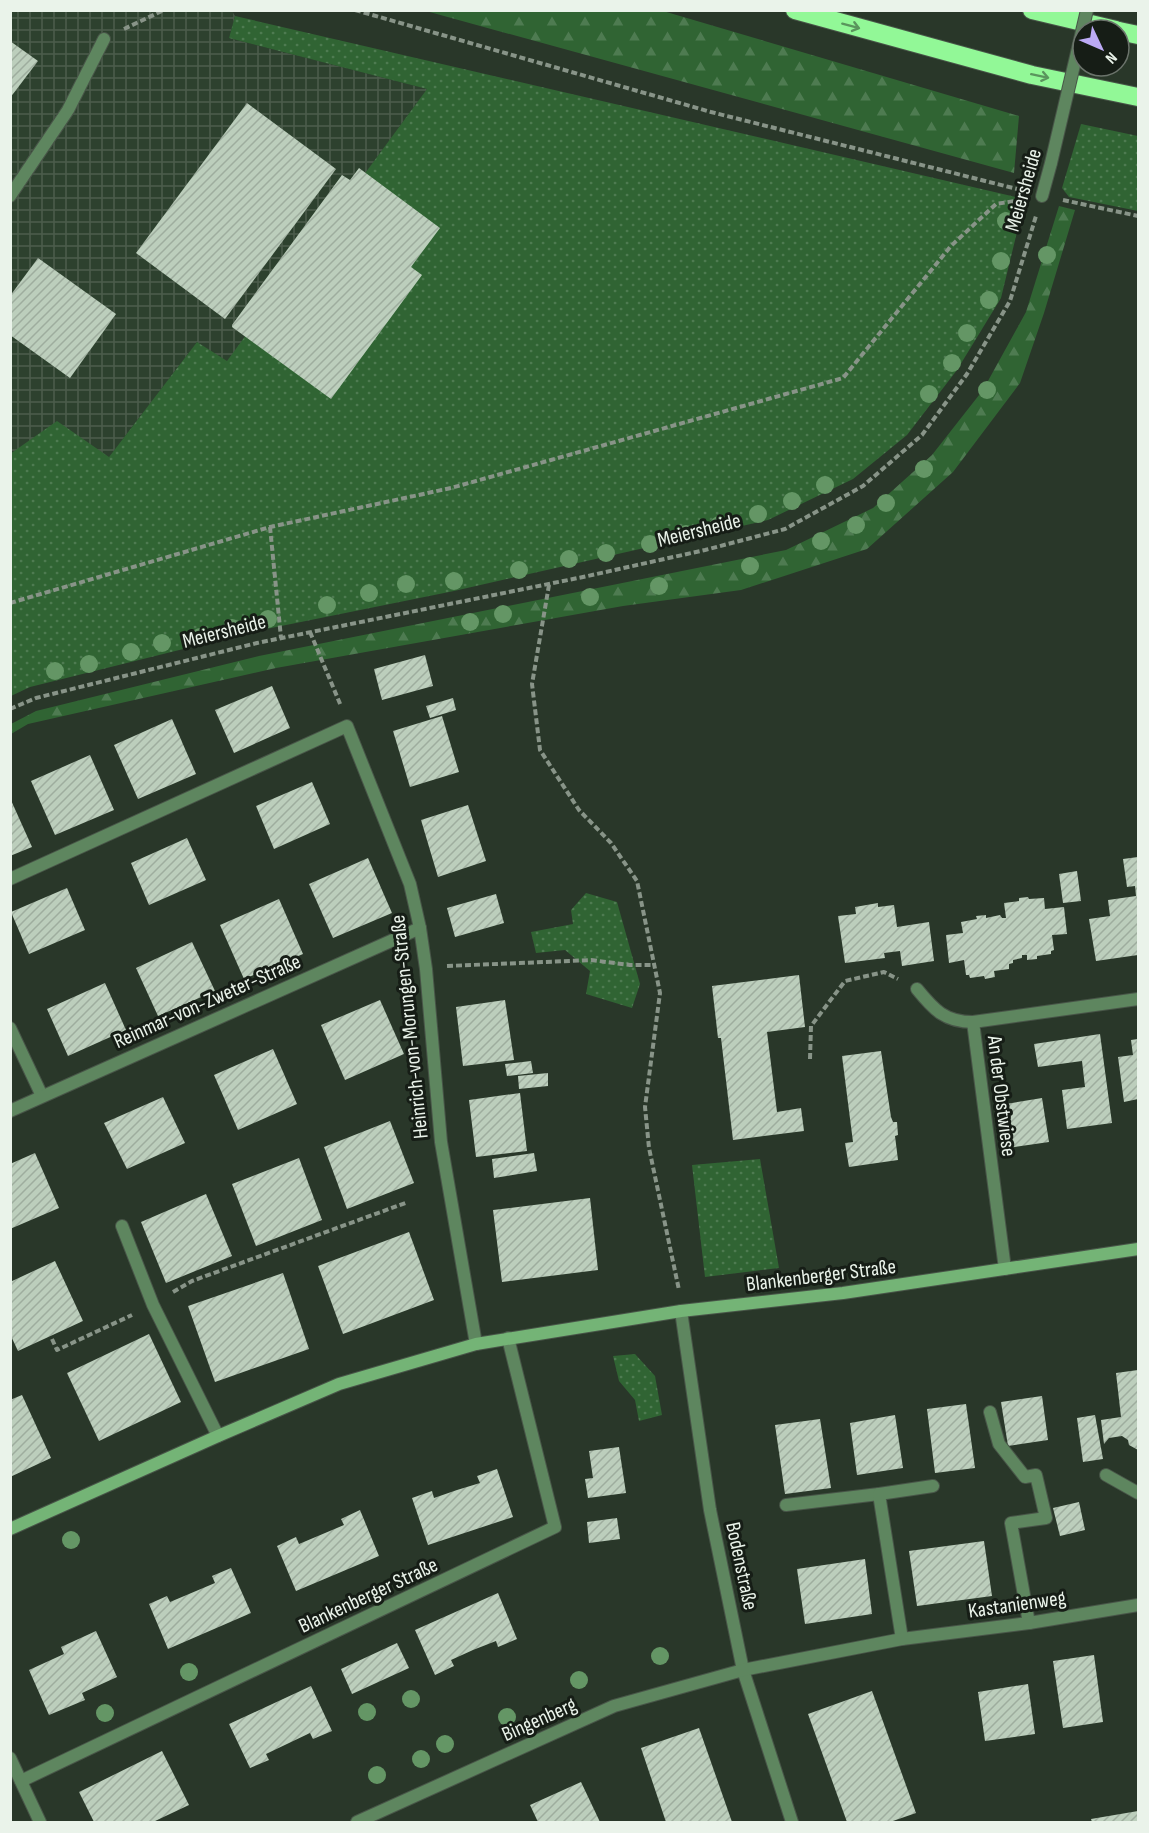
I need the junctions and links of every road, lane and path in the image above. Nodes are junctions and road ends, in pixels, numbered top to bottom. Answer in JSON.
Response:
{"nodes":[{"id":1,"x":164,"y":10,"type":"edge"},
{"id":2,"x":355,"y":10,"type":"edge"},
{"id":3,"x":795,"y":10,"type":"edge"},
{"id":4,"x":1032,"y":10,"type":"edge"},
{"id":5,"x":1087,"y":10,"type":"edge"},
{"id":6,"x":1071,"y":19,"type":"edge"},
{"id":7,"x":104,"y":39,"type":"joint"},
{"id":8,"x":1138,"y":97,"type":"edge"},
{"id":9,"x":10,"y":196,"type":"edge"},
{"id":10,"x":1042,"y":196,"type":"junction"},
{"id":11,"x":1138,"y":216,"type":"edge"},
{"id":12,"x":270,"y":527,"type":"junction"},
{"id":13,"x":549,"y":585,"type":"junction"},
{"id":14,"x":10,"y":603,"type":"edge"},
{"id":15,"x":310,"y":632,"type":"junction"},
{"id":16,"x":281,"y":638,"type":"junction"},
{"id":17,"x":332,"y":685,"type":"dead end"},
{"id":18,"x":10,"y":709,"type":"edge"},
{"id":19,"x":10,"y":879,"type":"edge"},
{"id":20,"x":420,"y":928,"type":"junction"},
{"id":21,"x":656,"y":965,"type":"junction"},
{"id":22,"x":426,"y":969,"type":"junction"},
{"id":23,"x":917,"y":988,"type":"joint"},
{"id":24,"x":1138,"y":999,"type":"edge"},
{"id":25,"x":973,"y":1022,"type":"junction"},
{"id":26,"x":10,"y":1028,"type":"edge"},
{"id":27,"x":810,"y":1059,"type":"dead end"},
{"id":28,"x":42,"y":1096,"type":"junction"},
{"id":29,"x":10,"y":1110,"type":"edge"},
{"id":30,"x":408,"y":1202,"type":"dead end"},
{"id":31,"x":122,"y":1226,"type":"dead end"},
{"id":32,"x":1138,"y":1250,"type":"edge"},
{"id":33,"x":1005,"y":1269,"type":"junction"},
{"id":34,"x":153,"y":1305,"type":"junction"},
{"id":35,"x":681,"y":1311,"type":"junction"},
{"id":36,"x":508,"y":1338,"type":"junction"},
{"id":37,"x":52,"y":1339,"type":"dead end"},
{"id":38,"x":476,"y":1344,"type":"junction"},
{"id":39,"x":990,"y":1412,"type":"dead end"},
{"id":40,"x":218,"y":1436,"type":"junction"},
{"id":41,"x":1106,"y":1474,"type":"dead end"},
{"id":42,"x":933,"y":1486,"type":"dead end"},
{"id":43,"x":1138,"y":1493,"type":"edge"},
{"id":44,"x":879,"y":1494,"type":"junction"},
{"id":45,"x":786,"y":1505,"type":"dead end"},
{"id":46,"x":10,"y":1529,"type":"edge"},
{"id":47,"x":1138,"y":1605,"type":"edge"},
{"id":48,"x":1029,"y":1623,"type":"junction"},
{"id":49,"x":902,"y":1639,"type":"junction"},
{"id":50,"x":743,"y":1670,"type":"junction"},
{"id":51,"x":10,"y":1758,"type":"edge"},
{"id":52,"x":21,"y":1780,"type":"junction"},
{"id":53,"x":40,"y":1822,"type":"edge"},
{"id":54,"x":357,"y":1822,"type":"edge"},
{"id":55,"x":792,"y":1822,"type":"edge"}],
"edges":[{"from":1,"to":7,"type":"path"},
{"from":2,"to":10,"type":"path"},
{"from":3,"to":8,"type":"highway","one_way":true},
{"from":4,"to":6,"type":"highway"},
{"from":5,"to":10,"type":"street","name":"Meiersheide","bridge":true},
{"from":7,"to":9,"type":"street"},
{"from":10,"to":11,"type":"path"},
{"from":10,"to":12,"type":"path"},
{"from":10,"to":13,"type":"path","name":"Meiersheide"},
{"from":12,"to":14,"type":"path"},
{"from":12,"to":16,"type":"path"},
{"from":13,"to":15,"type":"path","name":"Meiersheide"},
{"from":13,"to":21,"type":"path"},
{"from":15,"to":16,"type":"path","name":"Meiersheide"},
{"from":15,"to":17,"type":"path"},
{"from":16,"to":18,"type":"path","name":"Meiersheide"},
{"from":19,"to":20,"type":"street","name":"Heinrich-von-Morungen-Straße"},
{"from":20,"to":22,"type":"street","name":"Heinrich-von-Morungen-Straße"},
{"from":20,"to":28,"type":"street","name":"Reinmar-von-Zweter-Straße"},
{"from":21,"to":22,"type":"path"},
{"from":21,"to":35,"type":"path"},
{"from":22,"to":38,"type":"street","name":"Heinrich-von-Morungen-Straße"},
{"from":23,"to":25,"type":"street"},
{"from":23,"to":27,"type":"path"},
{"from":24,"to":25,"type":"street","name":"An der Obstwiese"},
{"from":25,"to":33,"type":"street","name":"An der Obstwiese"},
{"from":26,"to":28,"type":"street"},
{"from":28,"to":29,"type":"street","name":"Reinmar-von-Zweter-Straße"},
{"from":30,"to":34,"type":"path"},
{"from":31,"to":34,"type":"street"},
{"from":32,"to":33,"type":"street","name":"Blankenberger Straße"},
{"from":33,"to":35,"type":"street","name":"Blankenberger Straße"},
{"from":34,"to":37,"type":"path"},
{"from":34,"to":40,"type":"street"},
{"from":35,"to":36,"type":"street","name":"Blankenberger Straße"},
{"from":35,"to":50,"type":"street","name":"Bodenstraße"},
{"from":36,"to":38,"type":"street","name":"Blankenberger Straße"},
{"from":36,"to":52,"type":"street","name":"Blankenberger Straße"},
{"from":38,"to":40,"type":"street","name":"Blankenberger Straße"},
{"from":39,"to":48,"type":"street"},
{"from":40,"to":46,"type":"street","name":"Blankenberger Straße"},
{"from":41,"to":43,"type":"street"},
{"from":42,"to":44,"type":"street"},
{"from":44,"to":45,"type":"street"},
{"from":44,"to":49,"type":"street"},
{"from":47,"to":48,"type":"street","name":"Kastanienweg"},
{"from":48,"to":49,"type":"street","name":"Kastanienweg"},
{"from":49,"to":50,"type":"street","name":"Kastanienweg"},
{"from":50,"to":54,"type":"street","name":"Bingenberg"},
{"from":50,"to":55,"type":"street","name":"Bodenstraße"},
{"from":51,"to":52,"type":"street"},
{"from":52,"to":53,"type":"street"}]}
